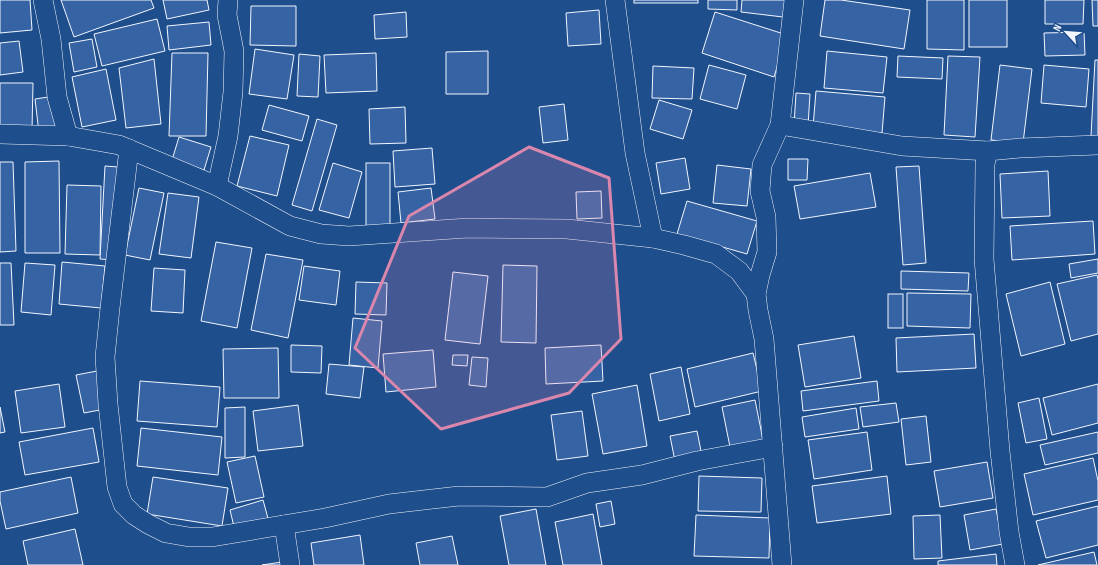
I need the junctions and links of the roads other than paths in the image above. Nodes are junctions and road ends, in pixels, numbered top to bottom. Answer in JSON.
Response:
{"nodes":[{"id":1,"x":43,"y":0,"type":"edge"},
{"id":2,"x":228,"y":0,"type":"edge"},
{"id":3,"x":615,"y":0,"type":"edge"},
{"id":4,"x":794,"y":0,"type":"edge"},
{"id":5,"x":780,"y":125,"type":"junction"},
{"id":6,"x":0,"y":134,"type":"edge"},
{"id":7,"x":68,"y":136,"type":"junction"},
{"id":8,"x":1098,"y":145,"type":"edge"},
{"id":9,"x":128,"y":149,"type":"junction"},
{"id":10,"x":988,"y":151,"type":"junction"},
{"id":11,"x":217,"y":186,"type":"junction"},
{"id":12,"x":653,"y":238,"type":"junction"},
{"id":13,"x":756,"y":294,"type":"junction"},
{"id":14,"x":773,"y":446,"type":"junction"},
{"id":15,"x":284,"y":525,"type":"junction"},
{"id":16,"x":290,"y":565,"type":"edge"},
{"id":17,"x":782,"y":565,"type":"edge"},
{"id":18,"x":1015,"y":565,"type":"edge"}],
"edges":[{"from":1,"to":7,"type":"street"},
{"from":2,"to":11,"type":"street"},
{"from":3,"to":12,"type":"street"},
{"from":4,"to":5,"type":"street"},
{"from":5,"to":10,"type":"street"},
{"from":5,"to":13,"type":"street"},
{"from":6,"to":7,"type":"street"},
{"from":7,"to":9,"type":"street"},
{"from":8,"to":10,"type":"street"},
{"from":9,"to":11,"type":"street"},
{"from":9,"to":15,"type":"street"},
{"from":10,"to":18,"type":"street"},
{"from":11,"to":12,"type":"street"},
{"from":12,"to":13,"type":"street"},
{"from":13,"to":14,"type":"street"},
{"from":14,"to":15,"type":"street"},
{"from":14,"to":17,"type":"street"},
{"from":15,"to":16,"type":"street"}]}
